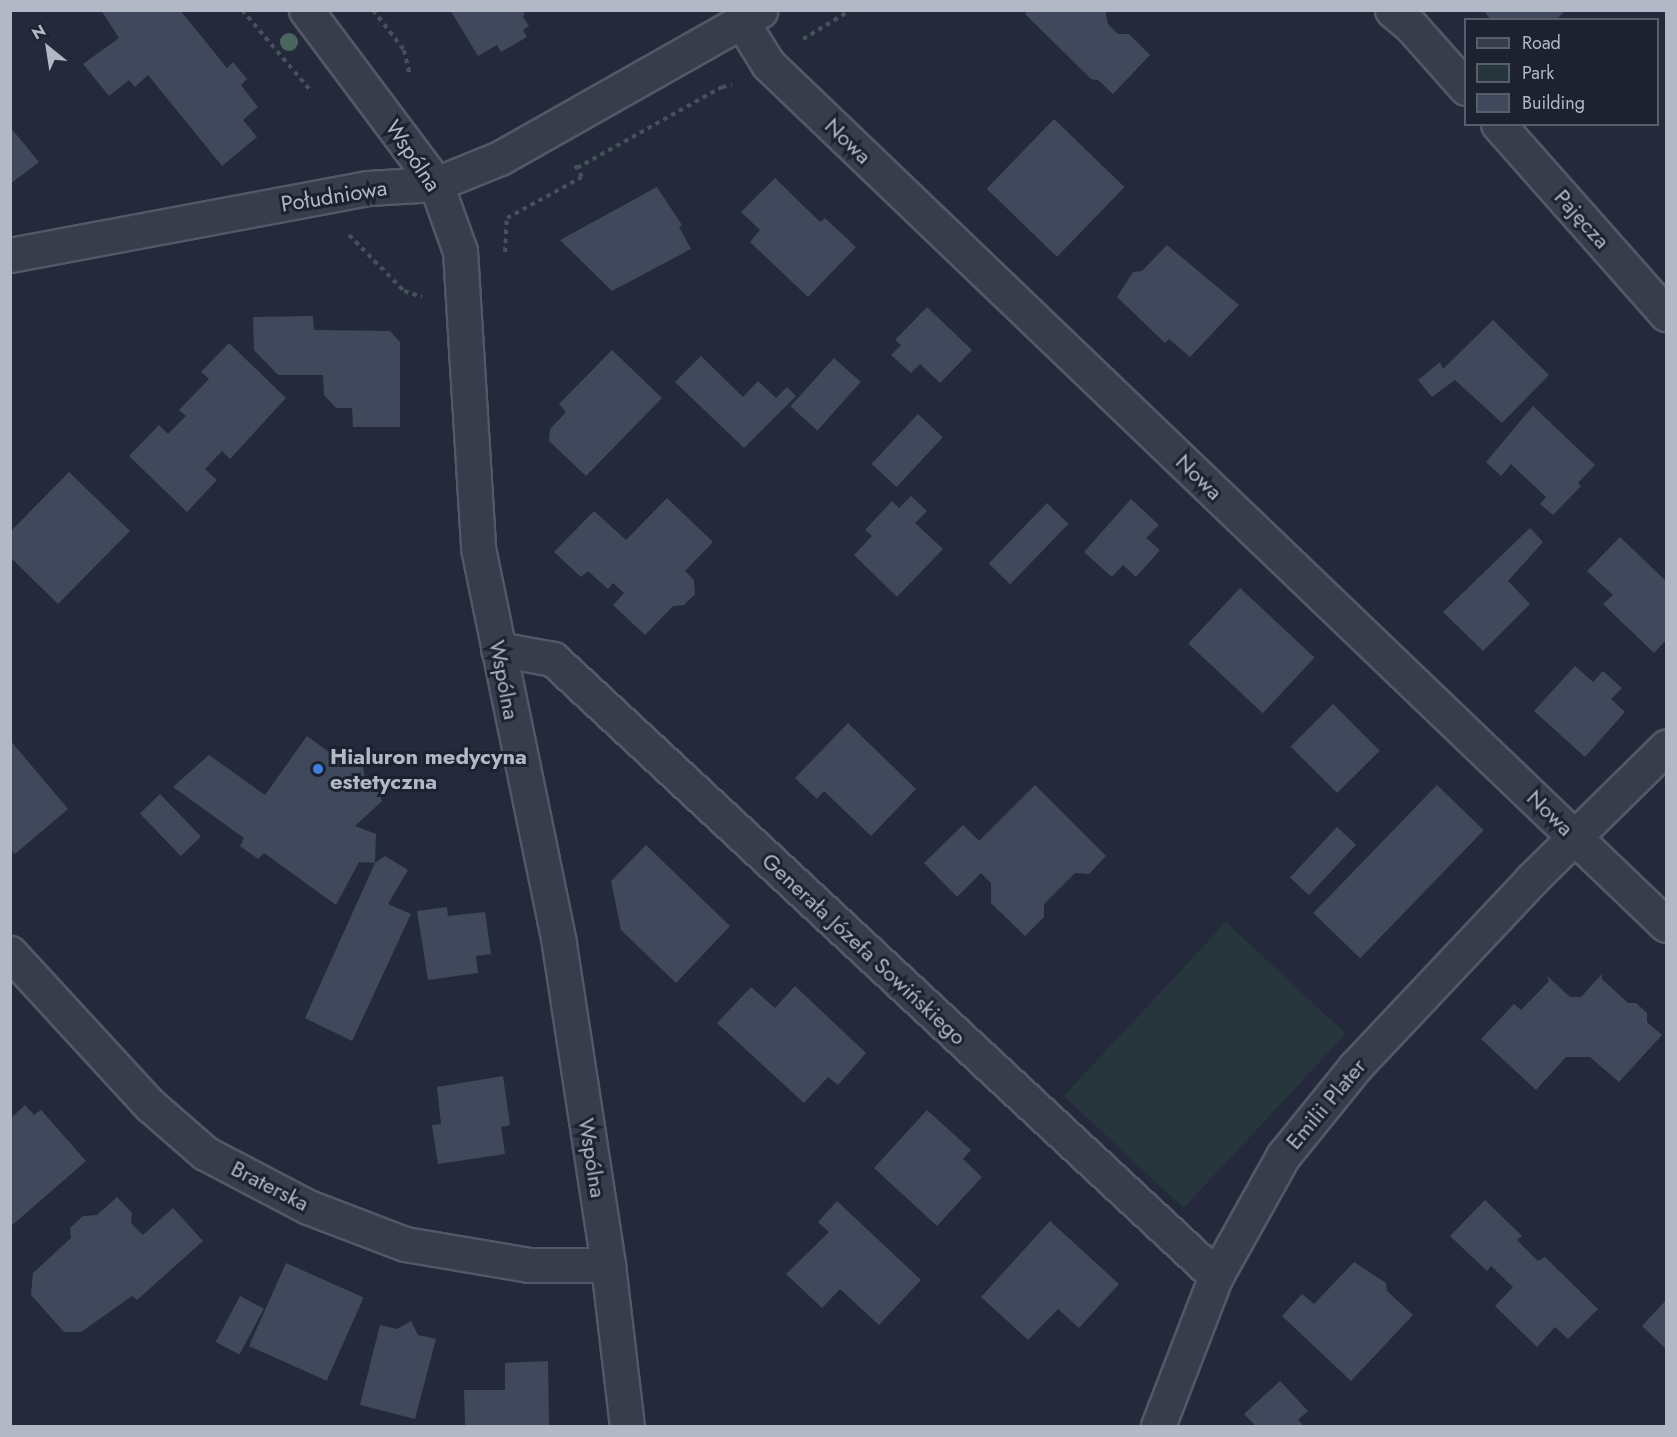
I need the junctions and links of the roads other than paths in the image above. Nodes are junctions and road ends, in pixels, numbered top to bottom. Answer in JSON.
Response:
{"nodes":[{"id":1,"x":306,"y":10,"type":"edge"},
{"id":2,"x":1392,"y":10,"type":"edge"},
{"id":3,"x":752,"y":16,"type":"edge"},
{"id":4,"x":1464,"y":86,"type":"edge"},
{"id":5,"x":1500,"y":126,"type":"edge"},
{"id":6,"x":436,"y":184,"type":"junction"},
{"id":7,"x":10,"y":255,"type":"edge"},
{"id":8,"x":1666,"y":314,"type":"edge"},
{"id":9,"x":498,"y":649,"type":"junction"},
{"id":10,"x":1666,"y":747,"type":"edge"},
{"id":11,"x":1576,"y":837,"type":"junction"},
{"id":12,"x":1666,"y":925,"type":"edge"},
{"id":13,"x":10,"y":953,"type":"edge"},
{"id":14,"x":609,"y":1265,"type":"junction"},
{"id":15,"x":1216,"y":1276,"type":"junction"},
{"id":16,"x":627,"y":1426,"type":"edge"},
{"id":17,"x":1158,"y":1426,"type":"edge"}],
"edges":[{"from":1,"to":6,"type":"street","name":"Wspólna"},
{"from":2,"to":4,"type":"street"},
{"from":3,"to":6,"type":"street","name":"Południowa"},
{"from":3,"to":11,"type":"street","name":"Nowa"},
{"from":5,"to":8,"type":"street","name":"Pajęcza"},
{"from":6,"to":7,"type":"street","name":"Południowa"},
{"from":6,"to":9,"type":"street","name":"Wspólna"},
{"from":9,"to":14,"type":"street","name":"Wspólna"},
{"from":9,"to":15,"type":"street","name":"Generała Józefa Sowińskiego"},
{"from":10,"to":11,"type":"street","name":"Emilii Plater"},
{"from":11,"to":12,"type":"street","name":"Nowa"},
{"from":11,"to":15,"type":"street","name":"Emilii Plater"},
{"from":13,"to":14,"type":"street","name":"Braterska"},
{"from":14,"to":16,"type":"street","name":"Wspólna"},
{"from":15,"to":17,"type":"street","name":"Emilii Plater"}]}
